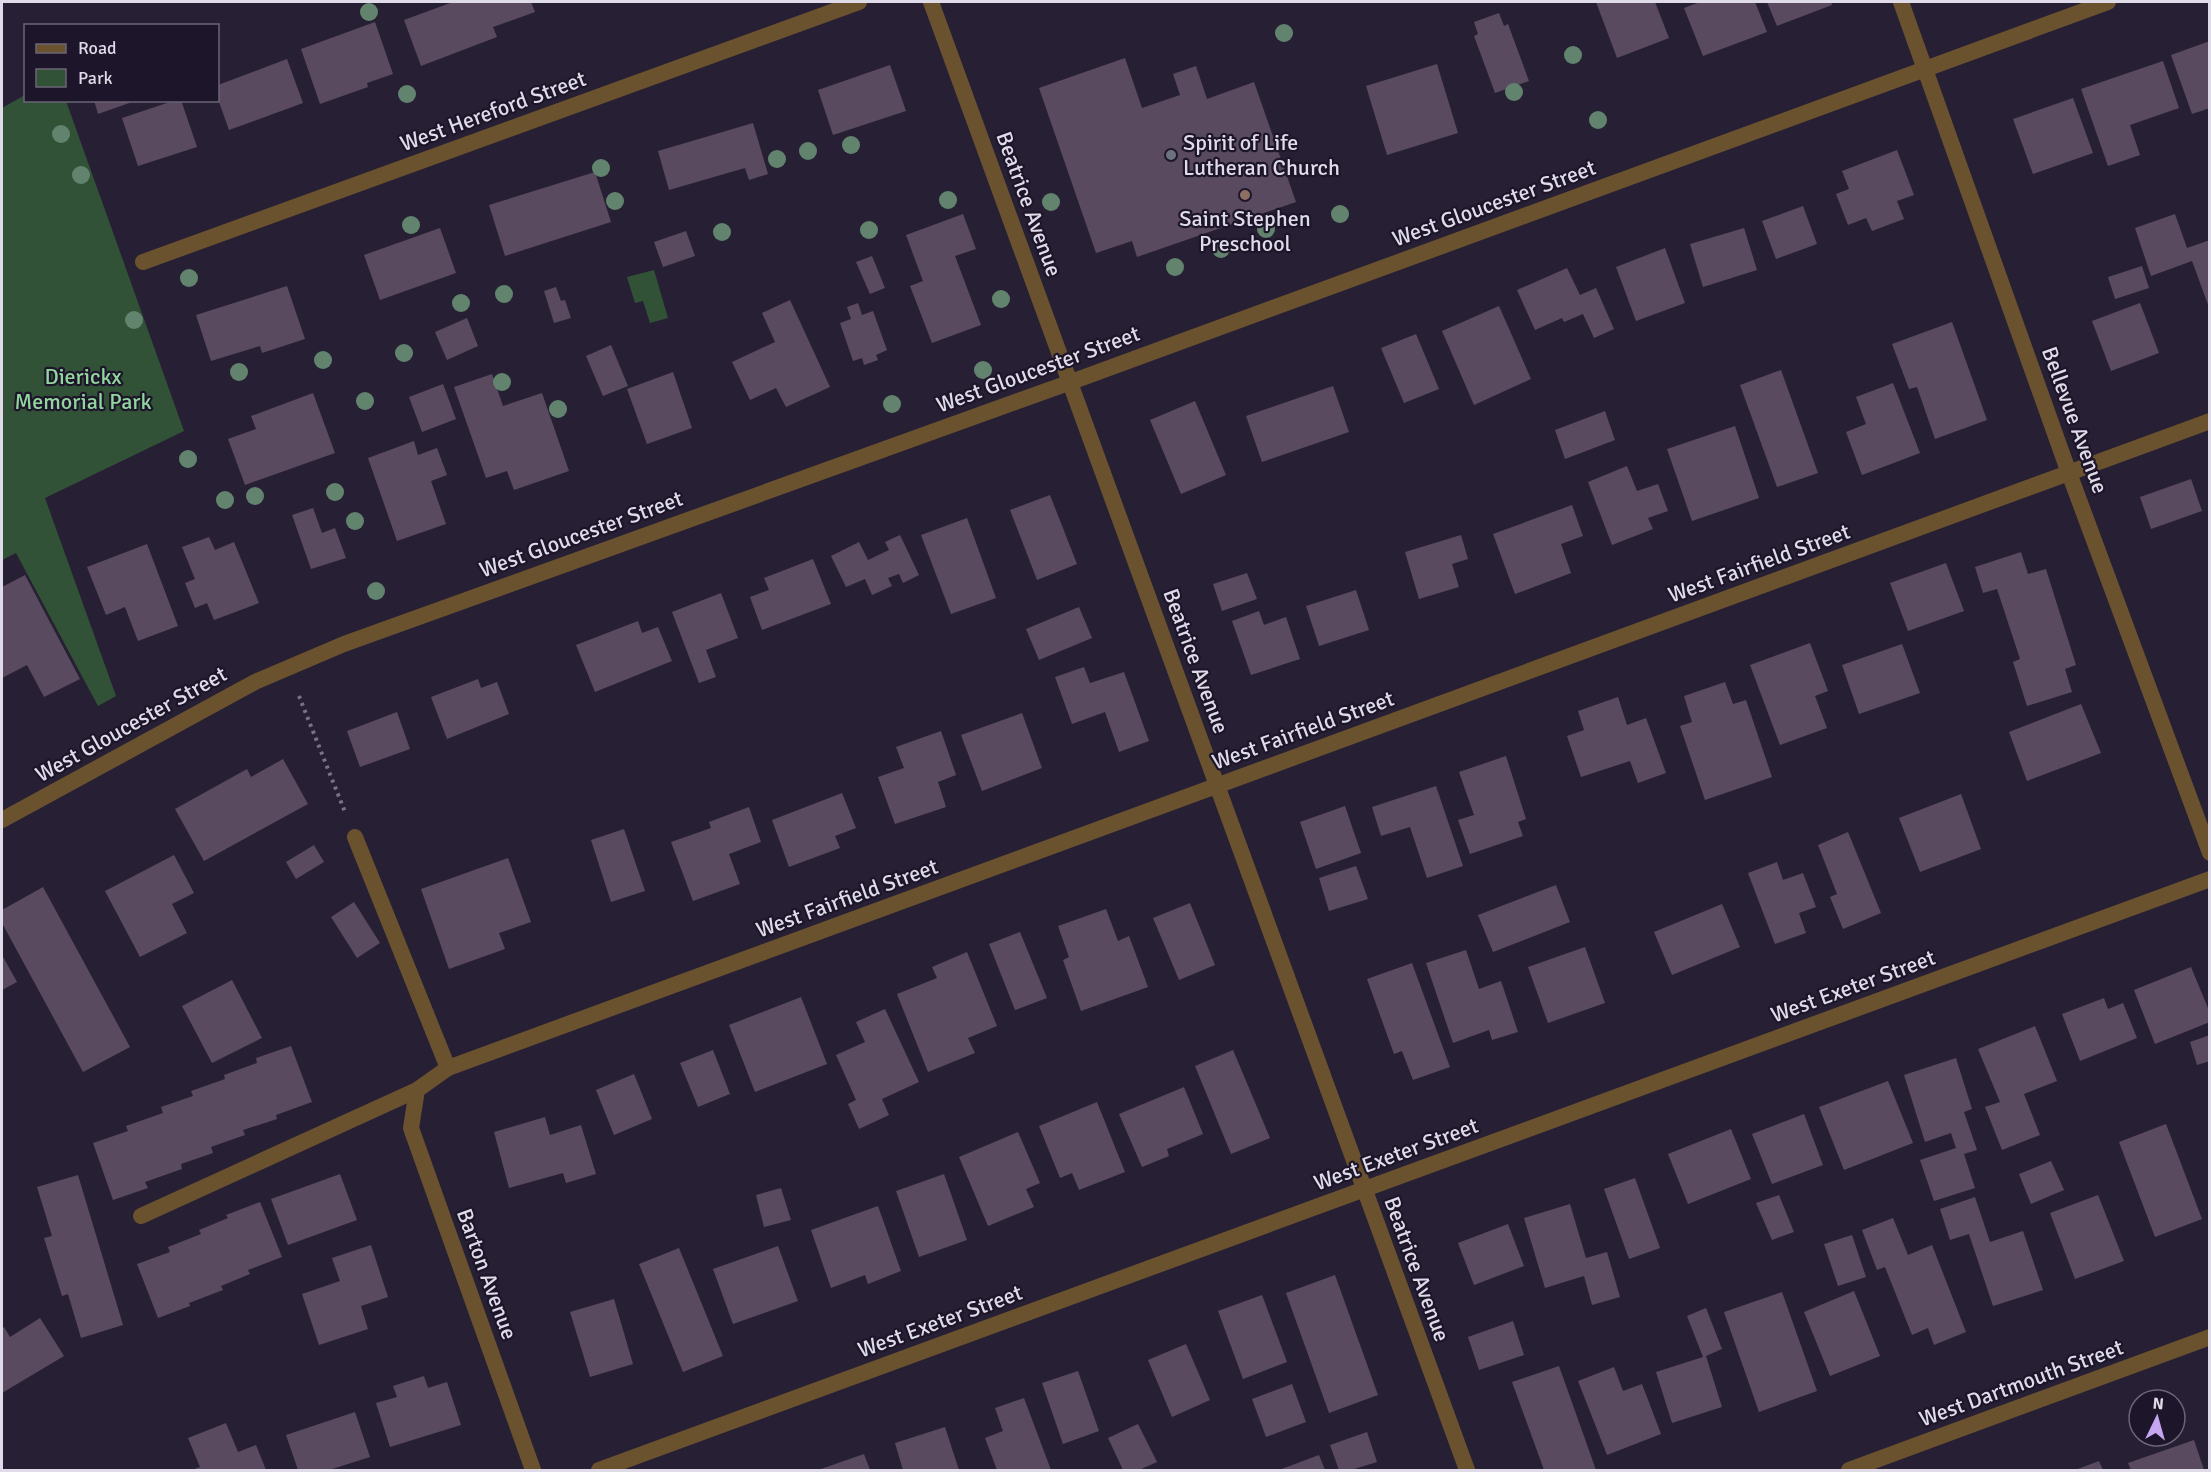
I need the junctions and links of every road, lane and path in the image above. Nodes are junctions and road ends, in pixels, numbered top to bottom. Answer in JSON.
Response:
{"nodes":[{"id":1,"x":859,"y":2,"type":"edge"},
{"id":2,"x":931,"y":2,"type":"edge"},
{"id":3,"x":1901,"y":2,"type":"edge"},
{"id":4,"x":2108,"y":2,"type":"edge"},
{"id":5,"x":1926,"y":68,"type":"junction"},
{"id":6,"x":143,"y":262,"type":"dead end"},
{"id":7,"x":1071,"y":382,"type":"junction"},
{"id":8,"x":2210,"y":421,"type":"edge"},
{"id":9,"x":2069,"y":473,"type":"junction"},
{"id":10,"x":298,"y":696,"type":"dead end"},
{"id":11,"x":1217,"y":786,"type":"junction"},
{"id":12,"x":2,"y":820,"type":"edge"},
{"id":13,"x":355,"y":837,"type":"joint"},
{"id":14,"x":2210,"y":853,"type":"edge"},
{"id":15,"x":2210,"y":879,"type":"edge"},
{"id":16,"x":448,"y":1068,"type":"junction"},
{"id":17,"x":417,"y":1090,"type":"junction"},
{"id":18,"x":1364,"y":1190,"type":"junction"},
{"id":19,"x":141,"y":1216,"type":"dead end"},
{"id":20,"x":2210,"y":1337,"type":"edge"},
{"id":21,"x":533,"y":1470,"type":"edge"},
{"id":22,"x":599,"y":1470,"type":"edge"},
{"id":23,"x":1467,"y":1470,"type":"edge"},
{"id":24,"x":1848,"y":1470,"type":"edge"}],
"edges":[{"from":1,"to":6,"type":"street","name":"West Hereford Street"},
{"from":2,"to":7,"type":"street","name":"Beatrice Avenue"},
{"from":3,"to":5,"type":"street","name":"Bellevue Avenue"},
{"from":4,"to":5,"type":"street","name":"West Gloucester Street"},
{"from":5,"to":7,"type":"street","name":"West Gloucester Street"},
{"from":5,"to":9,"type":"street","name":"Bellevue Avenue"},
{"from":7,"to":11,"type":"street","name":"Beatrice Avenue"},
{"from":7,"to":12,"type":"street","name":"West Gloucester Street"},
{"from":8,"to":9,"type":"street","name":"West Fairfield Street"},
{"from":9,"to":11,"type":"street","name":"West Fairfield Street"},
{"from":9,"to":14,"type":"street","name":"Bellevue Avenue"},
{"from":10,"to":13,"type":"path"},
{"from":11,"to":16,"type":"street","name":"West Fairfield Street"},
{"from":11,"to":18,"type":"street","name":"Beatrice Avenue"},
{"from":13,"to":16,"type":"street"},
{"from":15,"to":18,"type":"street","name":"West Exeter Street"},
{"from":16,"to":17,"type":"street","name":"West Fairfield Street"},
{"from":17,"to":19,"type":"street","name":"West Fairfield Street"},
{"from":17,"to":21,"type":"street","name":"Barton Avenue"},
{"from":18,"to":22,"type":"street","name":"West Exeter Street"},
{"from":18,"to":23,"type":"street","name":"Beatrice Avenue"},
{"from":20,"to":24,"type":"street","name":"West Dartmouth Street"}]}
